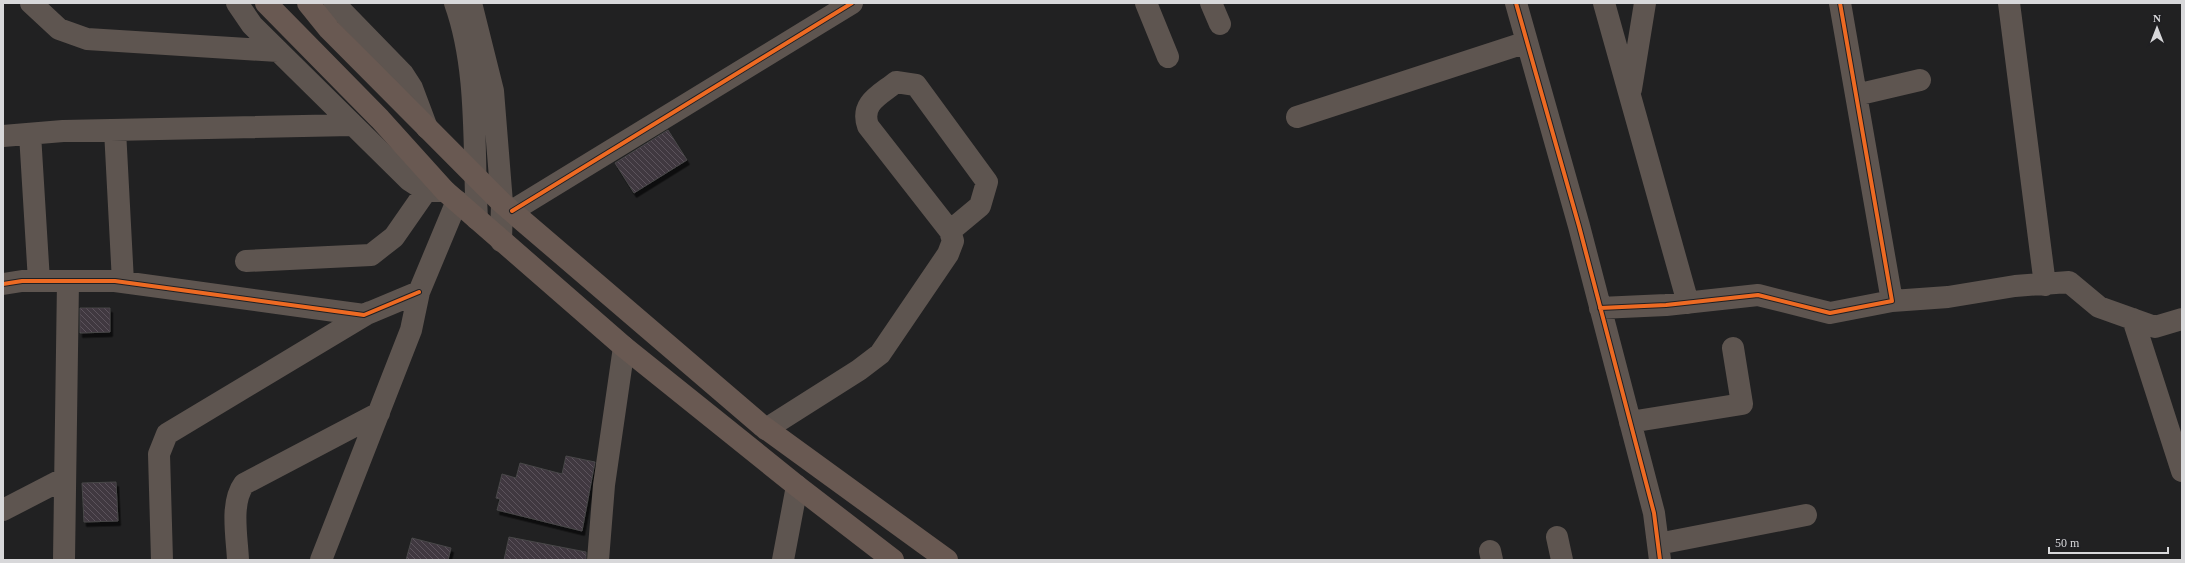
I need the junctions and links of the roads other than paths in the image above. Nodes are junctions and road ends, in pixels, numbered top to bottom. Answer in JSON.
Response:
{"nodes":[{"id":1,"x":31,"y":3,"type":"edge"},
{"id":2,"x":237,"y":3,"type":"edge"},
{"id":3,"x":266,"y":3,"type":"edge"},
{"id":4,"x":308,"y":3,"type":"edge"},
{"id":5,"x":334,"y":3,"type":"edge"},
{"id":6,"x":456,"y":3,"type":"edge"},
{"id":7,"x":472,"y":3,"type":"edge"},
{"id":8,"x":852,"y":3,"type":"edge"},
{"id":9,"x":1146,"y":3,"type":"edge"},
{"id":10,"x":1211,"y":3,"type":"edge"},
{"id":11,"x":1516,"y":3,"type":"edge"},
{"id":12,"x":1604,"y":3,"type":"edge"},
{"id":13,"x":1645,"y":3,"type":"edge"},
{"id":14,"x":1840,"y":3,"type":"edge"},
{"id":15,"x":2009,"y":3,"type":"edge"},
{"id":16,"x":1220,"y":24,"type":"dead end"},
{"id":17,"x":1527,"y":42,"type":"junction"},
{"id":18,"x":278,"y":51,"type":"junction"},
{"id":19,"x":1168,"y":57,"type":"dead end"},
{"id":20,"x":1920,"y":80,"type":"dead end"},
{"id":21,"x":1856,"y":95,"type":"junction"},
{"id":22,"x":1630,"y":96,"type":"junction"},
{"id":23,"x":1297,"y":117,"type":"dead end"},
{"id":24,"x":352,"y":125,"type":"junction"},
{"id":25,"x":427,"y":128,"type":"junction"},
{"id":26,"x":115,"y":130,"type":"junction"},
{"id":27,"x":30,"y":134,"type":"junction"},
{"id":28,"x":3,"y":136,"type":"edge"},
{"id":29,"x":474,"y":175,"type":"junction"},
{"id":30,"x":442,"y":194,"type":"junction"},
{"id":31,"x":507,"y":207,"type":"junction"},
{"id":32,"x":476,"y":219,"type":"junction"},
{"id":33,"x":950,"y":231,"type":"junction"},
{"id":34,"x":501,"y":241,"type":"junction"},
{"id":35,"x":246,"y":261,"type":"dead end"},
{"id":36,"x":39,"y":281,"type":"junction"},
{"id":37,"x":68,"y":281,"type":"junction"},
{"id":38,"x":123,"y":282,"type":"junction"},
{"id":39,"x":3,"y":284,"type":"edge"},
{"id":40,"x":2045,"y":285,"type":"junction"},
{"id":41,"x":419,"y":292,"type":"junction"},
{"id":42,"x":1892,"y":301,"type":"junction"},
{"id":43,"x":1688,"y":303,"type":"junction"},
{"id":44,"x":379,"y":308,"type":"junction"},
{"id":45,"x":1600,"y":308,"type":"junction"},
{"id":46,"x":2133,"y":319,"type":"junction"},
{"id":47,"x":2182,"y":319,"type":"edge"},
{"id":48,"x":411,"y":330,"type":"junction"},
{"id":49,"x":624,"y":347,"type":"junction"},
{"id":50,"x":1733,"y":348,"type":"dead end"},
{"id":51,"x":378,"y":414,"type":"junction"},
{"id":52,"x":1630,"y":422,"type":"junction"},
{"id":53,"x":766,"y":428,"type":"junction"},
{"id":54,"x":2182,"y":472,"type":"edge"},
{"id":55,"x":65,"y":478,"type":"junction"},
{"id":56,"x":797,"y":486,"type":"junction"},
{"id":57,"x":3,"y":510,"type":"edge"},
{"id":58,"x":1806,"y":515,"type":"dead end"},
{"id":59,"x":1557,"y":536,"type":"dead end"},
{"id":60,"x":1659,"y":552,"type":"edge"},
{"id":61,"x":64,"y":560,"type":"edge"},
{"id":62,"x":162,"y":560,"type":"edge"},
{"id":63,"x":238,"y":560,"type":"edge"},
{"id":64,"x":321,"y":560,"type":"edge"},
{"id":65,"x":598,"y":560,"type":"edge"},
{"id":66,"x":783,"y":560,"type":"edge"},
{"id":67,"x":893,"y":560,"type":"edge"},
{"id":68,"x":947,"y":560,"type":"edge"},
{"id":69,"x":1562,"y":560,"type":"edge"}],
"edges":[{"from":1,"to":18,"type":"street"},
{"from":2,"to":18,"type":"street"},
{"from":3,"to":30,"type":"highway"},
{"from":4,"to":25,"type":"highway"},
{"from":5,"to":25,"type":"street"},
{"from":6,"to":29,"type":"street"},
{"from":7,"to":31,"type":"street"},
{"from":8,"to":31,"type":"street"},
{"from":9,"to":19,"type":"street"},
{"from":10,"to":16,"type":"street"},
{"from":11,"to":17,"type":"street"},
{"from":12,"to":22,"type":"street"},
{"from":13,"to":22,"type":"street"},
{"from":14,"to":21,"type":"street"},
{"from":15,"to":40,"type":"street"},
{"from":17,"to":23,"type":"street"},
{"from":17,"to":45,"type":"street"},
{"from":18,"to":24,"type":"street"},
{"from":20,"to":21,"type":"street"},
{"from":21,"to":42,"type":"street"},
{"from":22,"to":43,"type":"street"},
{"from":24,"to":26,"type":"street"},
{"from":24,"to":30,"type":"street"},
{"from":25,"to":29,"type":"highway"},
{"from":26,"to":27,"type":"street"},
{"from":26,"to":38,"type":"street"},
{"from":27,"to":28,"type":"street"},
{"from":27,"to":36,"type":"street"},
{"from":29,"to":31,"type":"highway"},
{"from":29,"to":32,"type":"street"},
{"from":30,"to":32,"type":"highway"},
{"from":30,"to":35,"type":"street"},
{"from":30,"to":41,"type":"street"},
{"from":31,"to":34,"type":"street"},
{"from":31,"to":53,"type":"highway"},
{"from":32,"to":34,"type":"highway"},
{"from":33,"to":33,"type":"street"},
{"from":33,"to":53,"type":"street"},
{"from":34,"to":49,"type":"highway"},
{"from":36,"to":37,"type":"street"},
{"from":36,"to":39,"type":"street"},
{"from":37,"to":38,"type":"street"},
{"from":37,"to":55,"type":"street"},
{"from":38,"to":44,"type":"street"},
{"from":40,"to":42,"type":"street"},
{"from":40,"to":46,"type":"street"},
{"from":41,"to":44,"type":"street"},
{"from":41,"to":48,"type":"street"},
{"from":42,"to":43,"type":"street"},
{"from":43,"to":45,"type":"street"},
{"from":44,"to":48,"type":"street"},
{"from":44,"to":62,"type":"street"},
{"from":45,"to":52,"type":"street"},
{"from":46,"to":47,"type":"street"},
{"from":46,"to":54,"type":"street"},
{"from":48,"to":51,"type":"street"},
{"from":49,"to":56,"type":"highway"},
{"from":49,"to":65,"type":"street"},
{"from":50,"to":52,"type":"street"},
{"from":51,"to":63,"type":"street"},
{"from":51,"to":64,"type":"street"},
{"from":52,"to":60,"type":"street"},
{"from":53,"to":68,"type":"highway"},
{"from":55,"to":57,"type":"street"},
{"from":55,"to":61,"type":"street"},
{"from":56,"to":66,"type":"street"},
{"from":56,"to":67,"type":"highway"},
{"from":58,"to":60,"type":"street"},
{"from":59,"to":69,"type":"street"}]}
